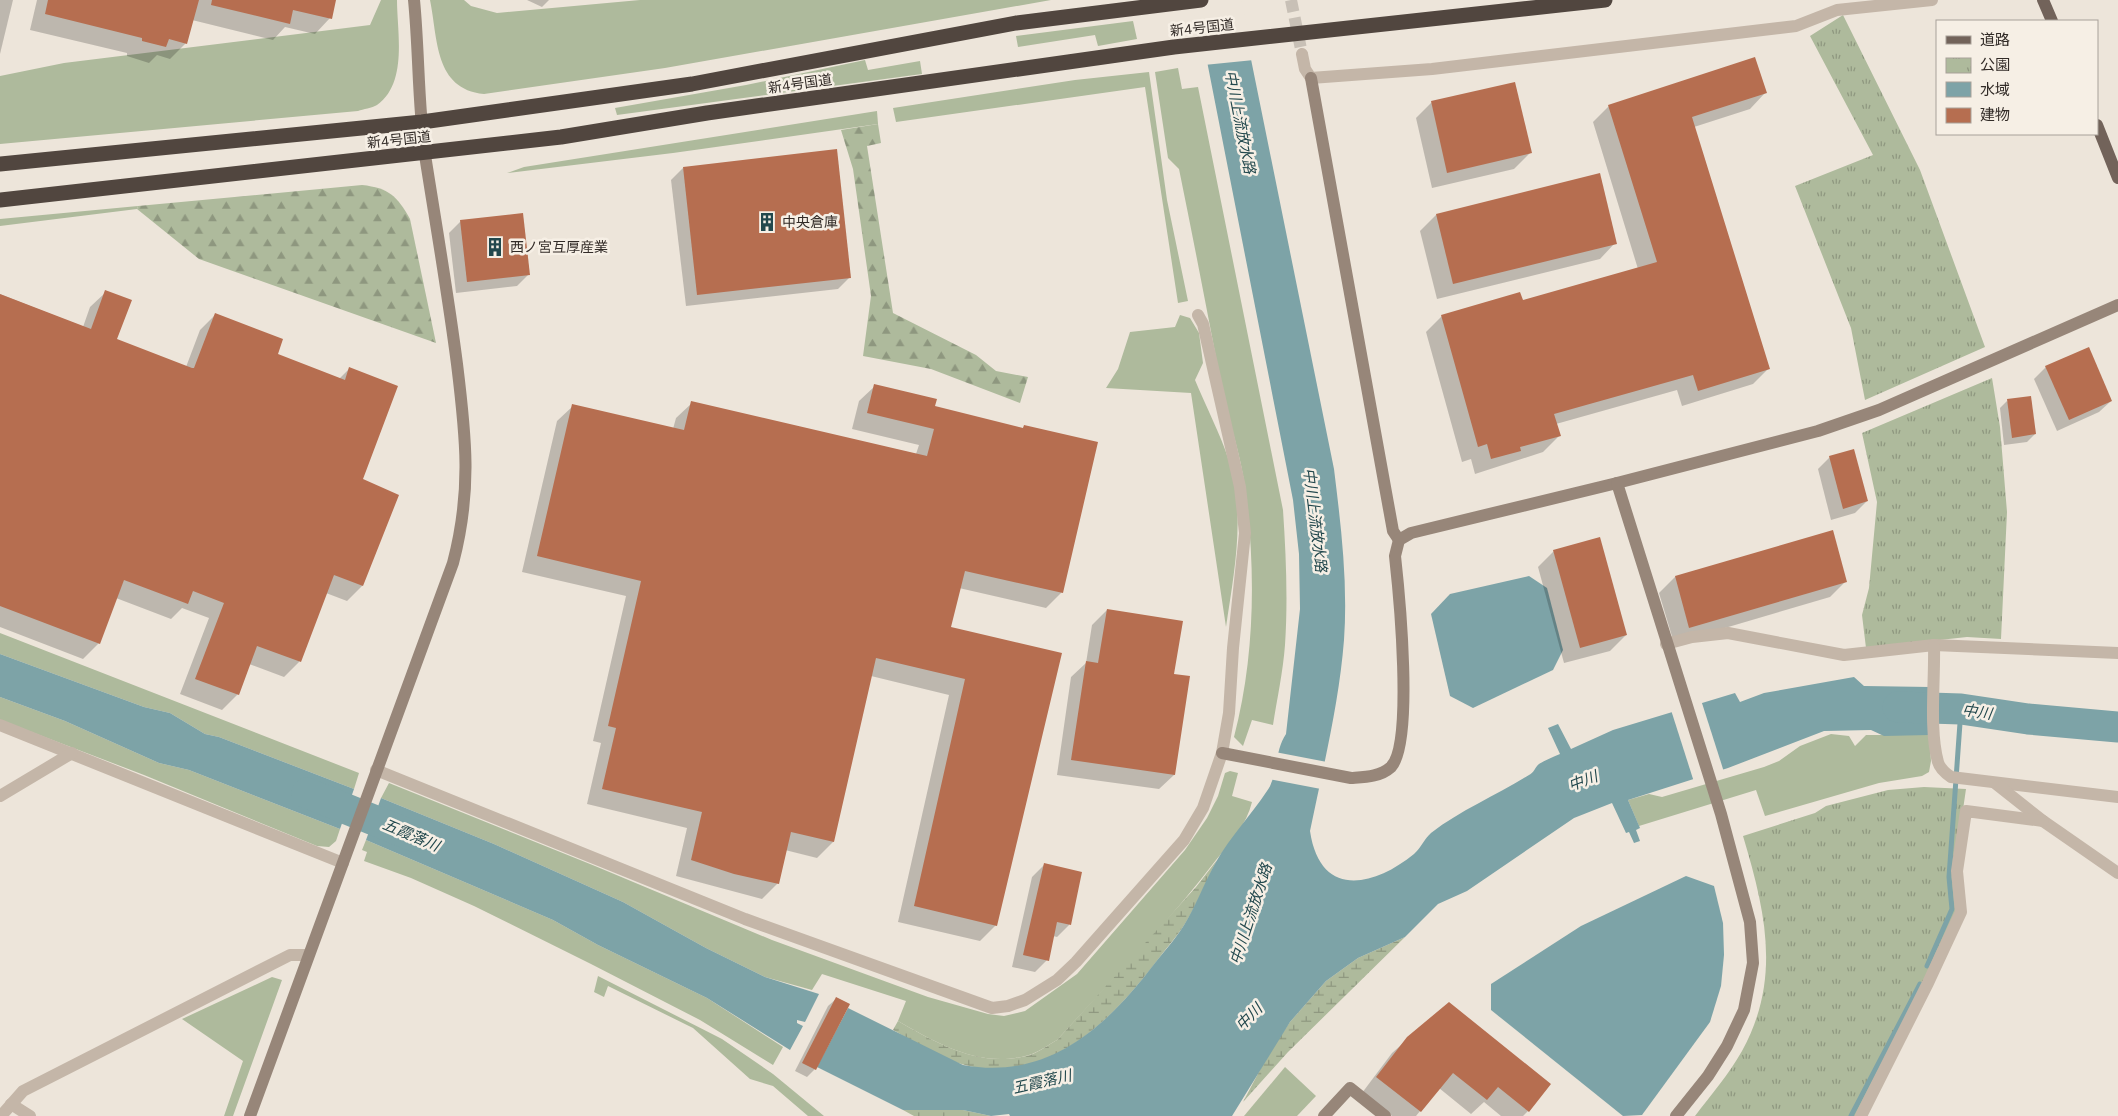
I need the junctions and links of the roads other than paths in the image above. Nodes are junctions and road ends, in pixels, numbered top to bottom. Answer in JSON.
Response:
{"nodes":[{"id":1,"x":414,"y":0,"type":"edge"},
{"id":2,"x":1200,"y":0,"type":"edge"},
{"id":3,"x":1605,"y":0,"type":"edge"},
{"id":4,"x":1926,"y":0,"type":"edge"},
{"id":5,"x":1932,"y":0,"type":"edge"},
{"id":6,"x":2043,"y":0,"type":"edge"},
{"id":7,"x":2052,"y":20,"type":"edge"},
{"id":8,"x":1302,"y":54,"type":"tunnel mouth"},
{"id":9,"x":1311,"y":78,"type":"junction"},
{"id":10,"x":422,"y":122,"type":"junction"},
{"id":11,"x":2098,"y":128,"type":"edge"},
{"id":12,"x":425,"y":154,"type":"junction"},
{"id":13,"x":0,"y":164,"type":"edge"},
{"id":14,"x":2118,"y":178,"type":"edge"},
{"id":15,"x":0,"y":200,"type":"edge"},
{"id":16,"x":2118,"y":305,"type":"edge"},
{"id":17,"x":1198,"y":315,"type":"dead end"},
{"id":18,"x":1617,"y":484,"type":"junction"},
{"id":19,"x":1399,"y":540,"type":"junction"},
{"id":20,"x":1666,"y":644,"type":"junction"},
{"id":21,"x":1934,"y":645,"type":"junction"},
{"id":22,"x":2118,"y":653,"type":"edge"},
{"id":23,"x":0,"y":725,"type":"edge"},
{"id":24,"x":72,"y":753,"type":"junction"},
{"id":25,"x":1222,"y":753,"type":"junction"},
{"id":26,"x":376,"y":770,"type":"junction"},
{"id":27,"x":1994,"y":782,"type":"junction"},
{"id":28,"x":0,"y":796,"type":"edge"},
{"id":29,"x":2118,"y":797,"type":"edge"},
{"id":30,"x":2043,"y":821,"type":"junction"},
{"id":31,"x":343,"y":863,"type":"junction"},
{"id":32,"x":2118,"y":873,"type":"edge"},
{"id":33,"x":308,"y":955,"type":"junction"},
{"id":34,"x":11,"y":1104,"type":"junction"},
{"id":35,"x":1,"y":1116,"type":"edge"},
{"id":36,"x":30,"y":1116,"type":"edge"},
{"id":37,"x":250,"y":1116,"type":"edge"},
{"id":38,"x":1324,"y":1116,"type":"edge"},
{"id":39,"x":1385,"y":1116,"type":"edge"},
{"id":40,"x":1676,"y":1116,"type":"edge"},
{"id":41,"x":1861,"y":1116,"type":"edge"}],
"edges":[{"from":1,"to":10,"type":"street"},
{"from":2,"to":10,"type":"highway","name":"新4号国道"},
{"from":3,"to":12,"type":"highway","name":"新4号国道"},
{"from":4,"to":5,"type":"street"},
{"from":4,"to":9,"type":"street"},
{"from":6,"to":7,"type":"main road"},
{"from":8,"to":9,"type":"street"},
{"from":9,"to":19,"type":"street"},
{"from":10,"to":12,"type":"street"},
{"from":10,"to":13,"type":"highway","name":"新4号国道"},
{"from":11,"to":14,"type":"main road"},
{"from":12,"to":15,"type":"highway","name":"新4号国道"},
{"from":12,"to":26,"type":"street"},
{"from":16,"to":18,"type":"street"},
{"from":17,"to":25,"type":"street"},
{"from":18,"to":19,"type":"street"},
{"from":18,"to":20,"type":"street"},
{"from":19,"to":25,"type":"street"},
{"from":20,"to":21,"type":"street"},
{"from":20,"to":40,"type":"street"},
{"from":21,"to":22,"type":"street"},
{"from":21,"to":27,"type":"street"},
{"from":23,"to":24,"type":"street"},
{"from":24,"to":28,"type":"street"},
{"from":24,"to":31,"type":"street"},
{"from":25,"to":26,"type":"street"},
{"from":26,"to":31,"type":"street"},
{"from":27,"to":29,"type":"street"},
{"from":27,"to":30,"type":"street"},
{"from":30,"to":32,"type":"street"},
{"from":30,"to":41,"type":"street"},
{"from":31,"to":33,"type":"street"},
{"from":33,"to":34,"type":"street"},
{"from":33,"to":37,"type":"street"},
{"from":34,"to":35,"type":"street"},
{"from":34,"to":36,"type":"street"},
{"from":38,"to":39,"type":"street"}]}
